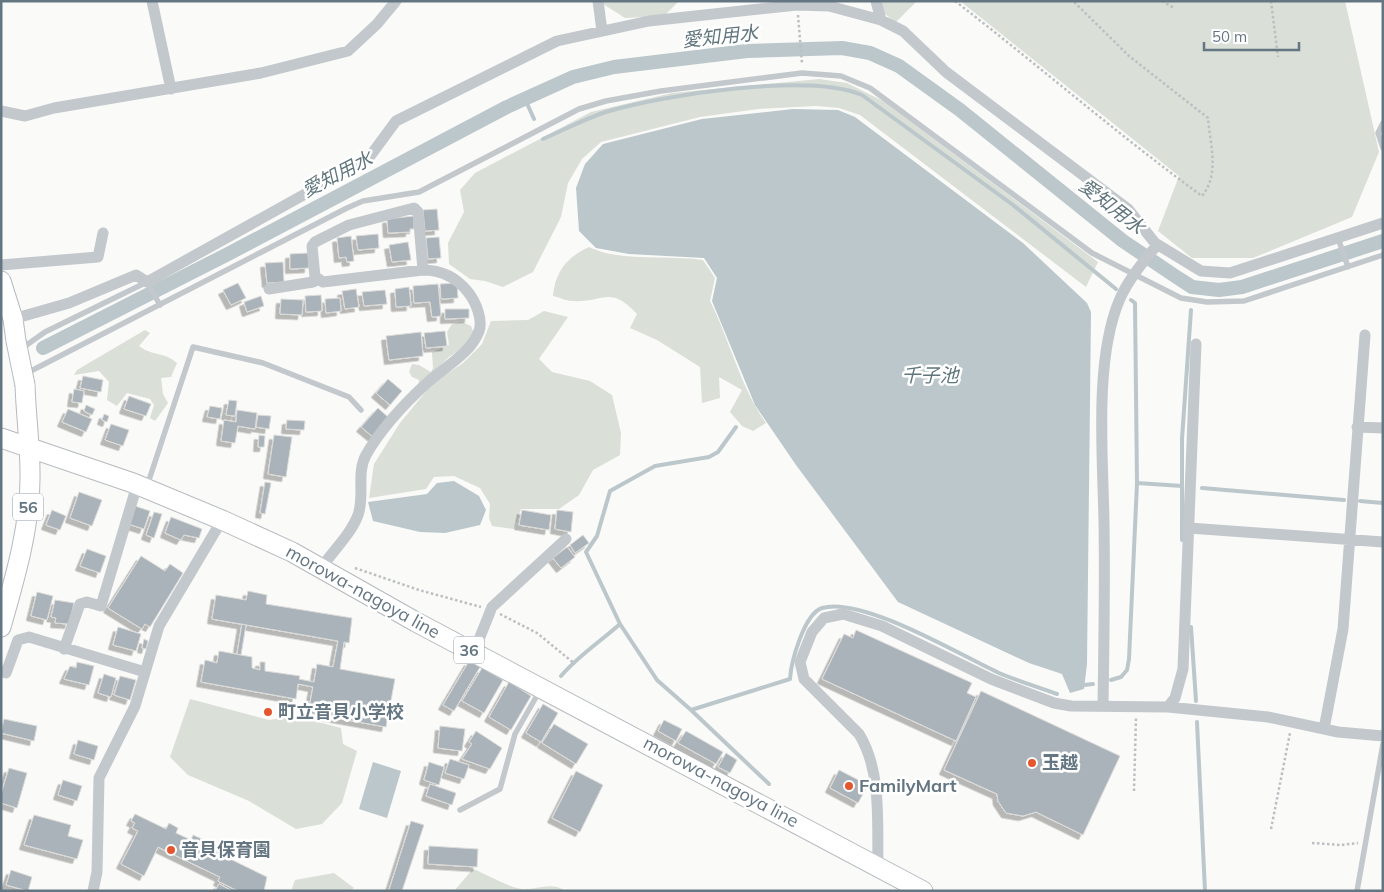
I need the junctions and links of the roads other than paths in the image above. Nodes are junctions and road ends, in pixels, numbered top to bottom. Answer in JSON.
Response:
{"nodes":[{"id":1,"x":152,"y":1,"type":"edge"},
{"id":2,"x":396,"y":1,"type":"edge"},
{"id":3,"x":598,"y":1,"type":"edge"},
{"id":4,"x":876,"y":1,"type":"edge"},
{"id":5,"x":881,"y":20,"type":"junction"},
{"id":6,"x":602,"y":31,"type":"junction"},
{"id":7,"x":171,"y":89,"type":"junction"},
{"id":8,"x":1,"y":111,"type":"edge"},
{"id":9,"x":1383,"y":123,"type":"edge"},
{"id":10,"x":1383,"y":148,"type":"edge"},
{"id":11,"x":1383,"y":223,"type":"edge"},
{"id":12,"x":103,"y":233,"type":"dead end"},
{"id":13,"x":1338,"y":238,"type":"junction"},
{"id":14,"x":1154,"y":248,"type":"junction"},
{"id":15,"x":1383,"y":255,"type":"edge"},
{"id":16,"x":1,"y":264,"type":"edge"},
{"id":17,"x":1348,"y":267,"type":"junction"},
{"id":18,"x":1139,"y":269,"type":"junction"},
{"id":19,"x":423,"y":270,"type":"junction"},
{"id":20,"x":319,"y":279,"type":"junction"},
{"id":21,"x":1,"y":281,"type":"edge"},
{"id":22,"x":147,"y":282,"type":"junction"},
{"id":23,"x":269,"y":289,"type":"dead end"},
{"id":24,"x":160,"y":305,"type":"junction"},
{"id":25,"x":13,"y":319,"type":"junction"},
{"id":26,"x":1365,"y":335,"type":"dead end"},
{"id":27,"x":1196,"y":344,"type":"dead end"},
{"id":28,"x":362,"y":410,"type":"dead end"},
{"id":29,"x":1357,"y":427,"type":"junction"},
{"id":30,"x":1383,"y":428,"type":"edge"},
{"id":31,"x":1,"y":438,"type":"edge"},
{"id":32,"x":28,"y":447,"type":"junction"},
{"id":33,"x":142,"y":486,"type":"junction"},
{"id":34,"x":222,"y":520,"type":"junction"},
{"id":35,"x":1189,"y":528,"type":"junction"},
{"id":36,"x":566,"y":539,"type":"dead end"},
{"id":37,"x":1349,"y":540,"type":"junction"},
{"id":38,"x":1383,"y":542,"type":"edge"},
{"id":39,"x":325,"y":563,"type":"junction"},
{"id":40,"x":1,"y":627,"type":"edge"},
{"id":41,"x":64,"y":649,"type":"junction"},
{"id":42,"x":474,"y":652,"type":"junction"},
{"id":43,"x":1,"y":671,"type":"edge"},
{"id":44,"x":145,"y":672,"type":"junction"},
{"id":45,"x":542,"y":688,"type":"junction"},
{"id":46,"x":1103,"y":705,"type":"junction"},
{"id":47,"x":1168,"y":707,"type":"junction"},
{"id":48,"x":1324,"y":729,"type":"junction"},
{"id":49,"x":1383,"y":736,"type":"edge"},
{"id":50,"x":1383,"y":744,"type":"edge"},
{"id":51,"x":460,"y":810,"type":"dead end"},
{"id":52,"x":878,"y":866,"type":"junction"},
{"id":53,"x":93,"y":891,"type":"edge"},
{"id":54,"x":924,"y":891,"type":"edge"},
{"id":55,"x":1357,"y":891,"type":"edge"}],
"edges":[{"from":1,"to":7,"type":"street"},
{"from":2,"to":7,"type":"street"},
{"from":3,"to":6,"type":"street"},
{"from":4,"to":5,"type":"street"},
{"from":5,"to":6,"type":"street"},
{"from":5,"to":14,"type":"street"},
{"from":6,"to":22,"type":"street"},
{"from":7,"to":8,"type":"street"},
{"from":9,"to":10,"type":"lane"},
{"from":11,"to":13,"type":"street"},
{"from":12,"to":16,"type":"street"},
{"from":13,"to":14,"type":"street"},
{"from":13,"to":17,"type":"lane"},
{"from":14,"to":18,"type":"street"},
{"from":15,"to":17,"type":"lane"},
{"from":17,"to":18,"type":"lane"},
{"from":18,"to":24,"type":"lane"},
{"from":18,"to":46,"type":"street"},
{"from":19,"to":20,"type":"street"},
{"from":19,"to":20,"type":"street"},
{"from":19,"to":39,"type":"street"},
{"from":20,"to":23,"type":"street"},
{"from":21,"to":25,"type":"main road","number":"56"},
{"from":22,"to":24,"type":"lane"},
{"from":22,"to":24,"type":"lane"},
{"from":22,"to":25,"type":"street"},
{"from":25,"to":32,"type":"main road","number":"56","bridge":true},
{"from":26,"to":29,"type":"street"},
{"from":27,"to":35,"type":"street"},
{"from":28,"to":33,"type":"lane"},
{"from":29,"to":30,"type":"street"},
{"from":29,"to":37,"type":"street"},
{"from":31,"to":32,"type":"main road","name":"morowa-nagoya line","number":"36"},
{"from":32,"to":33,"type":"main road","name":"morowa-nagoya line","number":"36"},
{"from":32,"to":40,"type":"main road","number":"56"},
{"from":33,"to":34,"type":"main road","name":"morowa-nagoya line","number":"36"},
{"from":33,"to":41,"type":"street"},
{"from":34,"to":39,"type":"main road","name":"morowa-nagoya line","number":"36"},
{"from":34,"to":44,"type":"street"},
{"from":35,"to":37,"type":"street"},
{"from":35,"to":47,"type":"street"},
{"from":36,"to":42,"type":"street"},
{"from":37,"to":38,"type":"street"},
{"from":37,"to":48,"type":"street"},
{"from":39,"to":42,"type":"main road","name":"morowa-nagoya line","number":"36"},
{"from":41,"to":43,"type":"street"},
{"from":41,"to":44,"type":"street"},
{"from":42,"to":45,"type":"main road","name":"morowa-nagoya line","number":"36"},
{"from":44,"to":53,"type":"street"},
{"from":45,"to":51,"type":"lane"},
{"from":45,"to":52,"type":"main road","name":"morowa-nagoya line","number":"36"},
{"from":46,"to":47,"type":"street"},
{"from":46,"to":52,"type":"street"},
{"from":47,"to":48,"type":"street"},
{"from":48,"to":49,"type":"street"},
{"from":50,"to":55,"type":"lane"},
{"from":52,"to":54,"type":"main road","name":"morowa-nagoya line","number":"36"}]}
